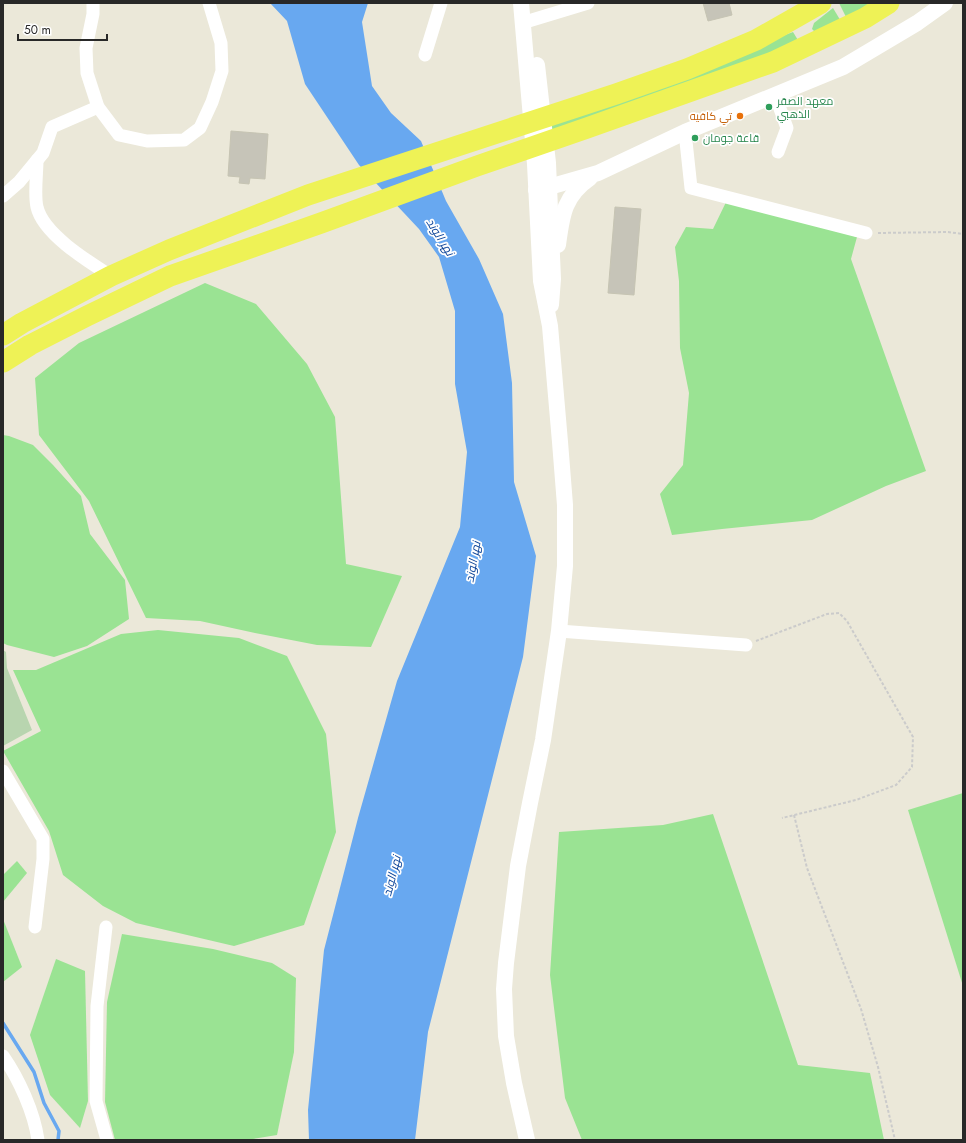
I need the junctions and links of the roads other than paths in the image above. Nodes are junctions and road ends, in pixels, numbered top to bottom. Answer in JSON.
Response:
{"nodes":[{"id":1,"x":93,"y":3,"type":"edge"},
{"id":2,"x":209,"y":3,"type":"edge"},
{"id":3,"x":441,"y":3,"type":"edge"},
{"id":4,"x":521,"y":3,"type":"edge"},
{"id":5,"x":531,"y":3,"type":"edge"},
{"id":6,"x":588,"y":3,"type":"edge"},
{"id":7,"x":821,"y":3,"type":"edge"},
{"id":8,"x":889,"y":3,"type":"edge"},
{"id":9,"x":945,"y":3,"type":"edge"},
{"id":10,"x":527,"y":22,"type":"junction"},
{"id":11,"x":425,"y":55,"type":"dead end"},
{"id":12,"x":775,"y":95,"type":"junction"},
{"id":13,"x":98,"y":106,"type":"junction"},
{"id":14,"x":685,"y":132,"type":"junction"},
{"id":15,"x":778,"y":152,"type":"dead end"},
{"id":16,"x":37,"y":160,"type":"junction"},
{"id":17,"x":598,"y":173,"type":"junction"},
{"id":18,"x":542,"y":189,"type":"junction"},
{"id":19,"x":3,"y":196,"type":"edge"},
{"id":20,"x":866,"y":233,"type":"road end"},
{"id":21,"x":111,"y":276,"type":"junction"},
{"id":22,"x":553,"y":279,"type":"junction"},
{"id":23,"x":550,"y":326,"type":"junction"},
{"id":24,"x":3,"y":335,"type":"edge"},
{"id":25,"x":3,"y":362,"type":"edge"},
{"id":26,"x":559,"y":632,"type":"junction"},
{"id":27,"x":746,"y":645,"type":"road end"},
{"id":28,"x":3,"y":771,"type":"edge"},
{"id":29,"x":35,"y":927,"type":"dead end"},
{"id":30,"x":106,"y":927,"type":"dead end"},
{"id":31,"x":4,"y":1058,"type":"edge"},
{"id":32,"x":38,"y":1140,"type":"edge"},
{"id":33,"x":106,"y":1140,"type":"edge"},
{"id":34,"x":527,"y":1140,"type":"edge"}],
"edges":[{"from":1,"to":13,"type":"street"},
{"from":2,"to":13,"type":"street"},
{"from":3,"to":11,"type":"street"},
{"from":4,"to":10,"type":"street"},
{"from":5,"to":10,"type":"street"},
{"from":6,"to":10,"type":"street"},
{"from":7,"to":21,"type":"main road"},
{"from":8,"to":25,"type":"main road"},
{"from":9,"to":12,"type":"street"},
{"from":10,"to":18,"type":"street"},
{"from":12,"to":14,"type":"street"},
{"from":12,"to":15,"type":"street"},
{"from":13,"to":16,"type":"street"},
{"from":14,"to":17,"type":"street"},
{"from":14,"to":20,"type":"street"},
{"from":16,"to":19,"type":"street"},
{"from":16,"to":21,"type":"street"},
{"from":17,"to":18,"type":"street"},
{"from":17,"to":22,"type":"street"},
{"from":18,"to":22,"type":"street"},
{"from":18,"to":23,"type":"street"},
{"from":21,"to":24,"type":"main road"},
{"from":22,"to":23,"type":"street"},
{"from":23,"to":26,"type":"street"},
{"from":26,"to":27,"type":"street"},
{"from":26,"to":34,"type":"street"},
{"from":28,"to":29,"type":"street"},
{"from":30,"to":33,"type":"street"},
{"from":31,"to":32,"type":"street"}]}
